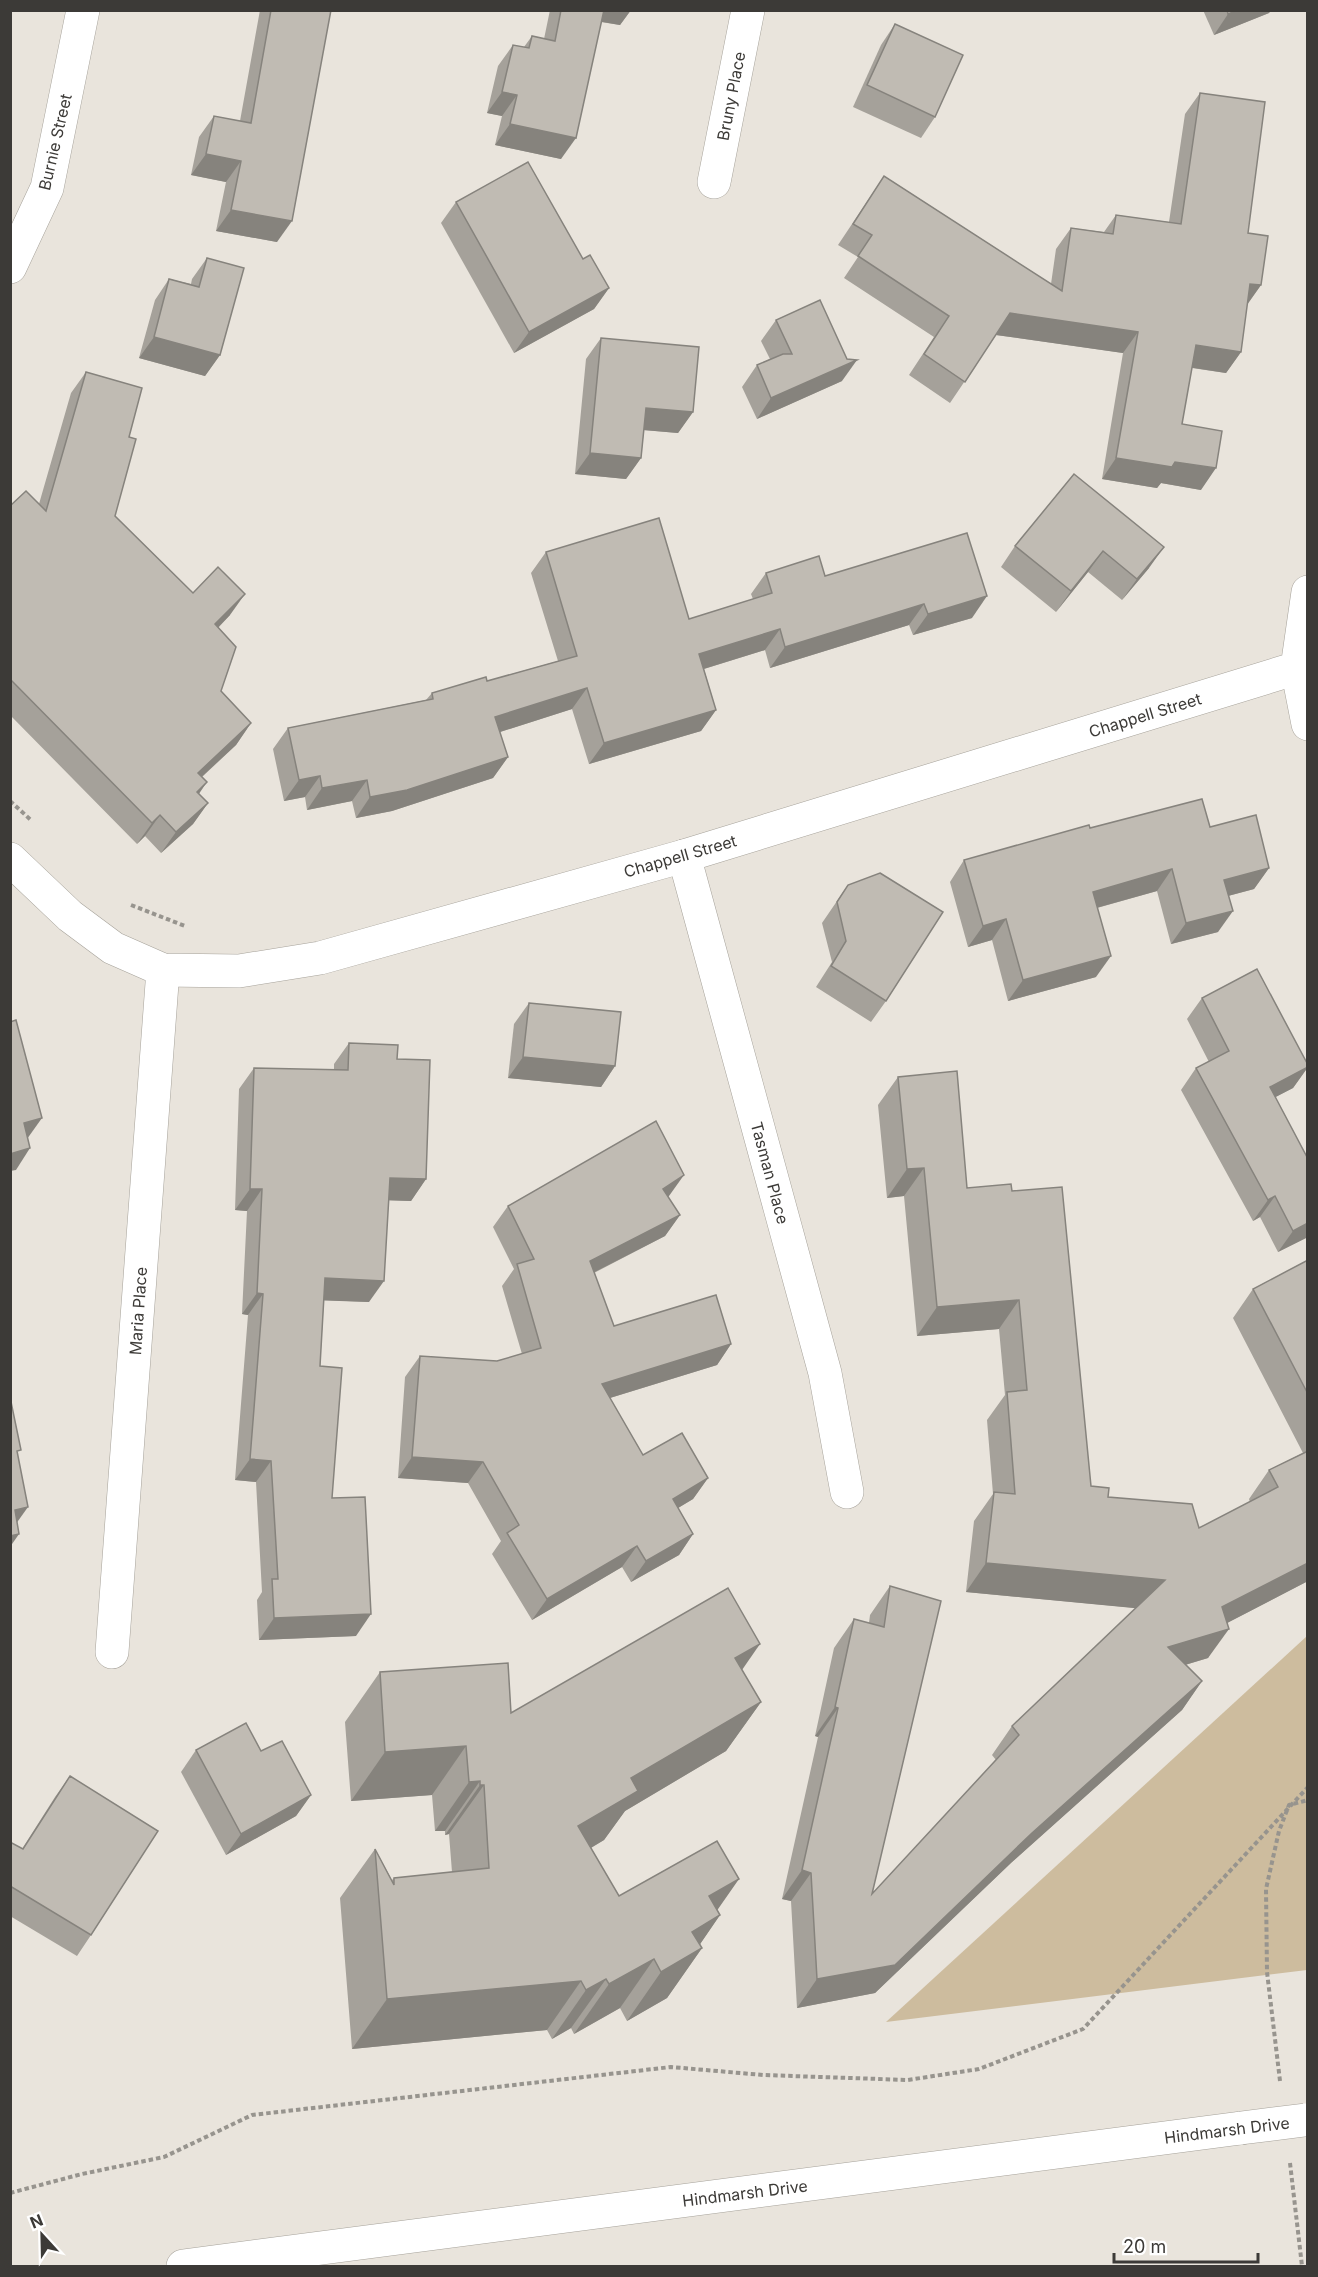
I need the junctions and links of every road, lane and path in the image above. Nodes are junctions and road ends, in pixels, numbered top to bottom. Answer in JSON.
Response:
{"nodes":[{"id":1,"x":83,"y":10,"type":"edge"},
{"id":2,"x":748,"y":10,"type":"edge"},
{"id":3,"x":714,"y":182,"type":"dead end"},
{"id":4,"x":10,"y":267,"type":"edge"},
{"id":5,"x":1308,"y":592,"type":"edge"},
{"id":6,"x":1297,"y":668,"type":"junction"},
{"id":7,"x":1308,"y":724,"type":"edge"},
{"id":8,"x":10,"y":801,"type":"edge"},
{"id":9,"x":36,"y":824,"type":"dead end"},
{"id":10,"x":684,"y":856,"type":"junction"},
{"id":11,"x":10,"y":859,"type":"edge"},
{"id":12,"x":128,"y":904,"type":"dead end"},
{"id":13,"x":193,"y":927,"type":"dead end"},
{"id":14,"x":163,"y":970,"type":"junction"},
{"id":15,"x":847,"y":1492,"type":"dead end"},
{"id":16,"x":112,"y":1652,"type":"dead end"},
{"id":17,"x":1308,"y":1787,"type":"edge"},
{"id":18,"x":1308,"y":1800,"type":"edge"},
{"id":19,"x":1290,"y":1805,"type":"junction"},
{"id":20,"x":1281,"y":2090,"type":"dead end"},
{"id":21,"x":1306,"y":2120,"type":"edge"},
{"id":22,"x":1289,"y":2160,"type":"dead end"},
{"id":23,"x":10,"y":2193,"type":"edge"},
{"id":24,"x":183,"y":2266,"type":"edge"},
{"id":25,"x":1302,"y":2266,"type":"edge"}],
"edges":[{"from":1,"to":4,"type":"street","name":"Burnie Street"},
{"from":2,"to":3,"type":"street","name":"Bruny Place"},
{"from":5,"to":6,"type":"street"},
{"from":6,"to":7,"type":"street"},
{"from":6,"to":10,"type":"street","name":"Chappell Street"},
{"from":8,"to":9,"type":"path"},
{"from":10,"to":14,"type":"street","name":"Chappell Street"},
{"from":10,"to":15,"type":"street","name":"Tasman Place"},
{"from":11,"to":14,"type":"street","name":"Chappell Street"},
{"from":12,"to":13,"type":"path"},
{"from":14,"to":16,"type":"street","name":"Maria Place"},
{"from":17,"to":19,"type":"path"},
{"from":18,"to":19,"type":"path"},
{"from":19,"to":20,"type":"path"},
{"from":19,"to":23,"type":"path"},
{"from":21,"to":24,"type":"street","name":"Hindmarsh Drive","bridge":true},
{"from":22,"to":25,"type":"path"}]}
